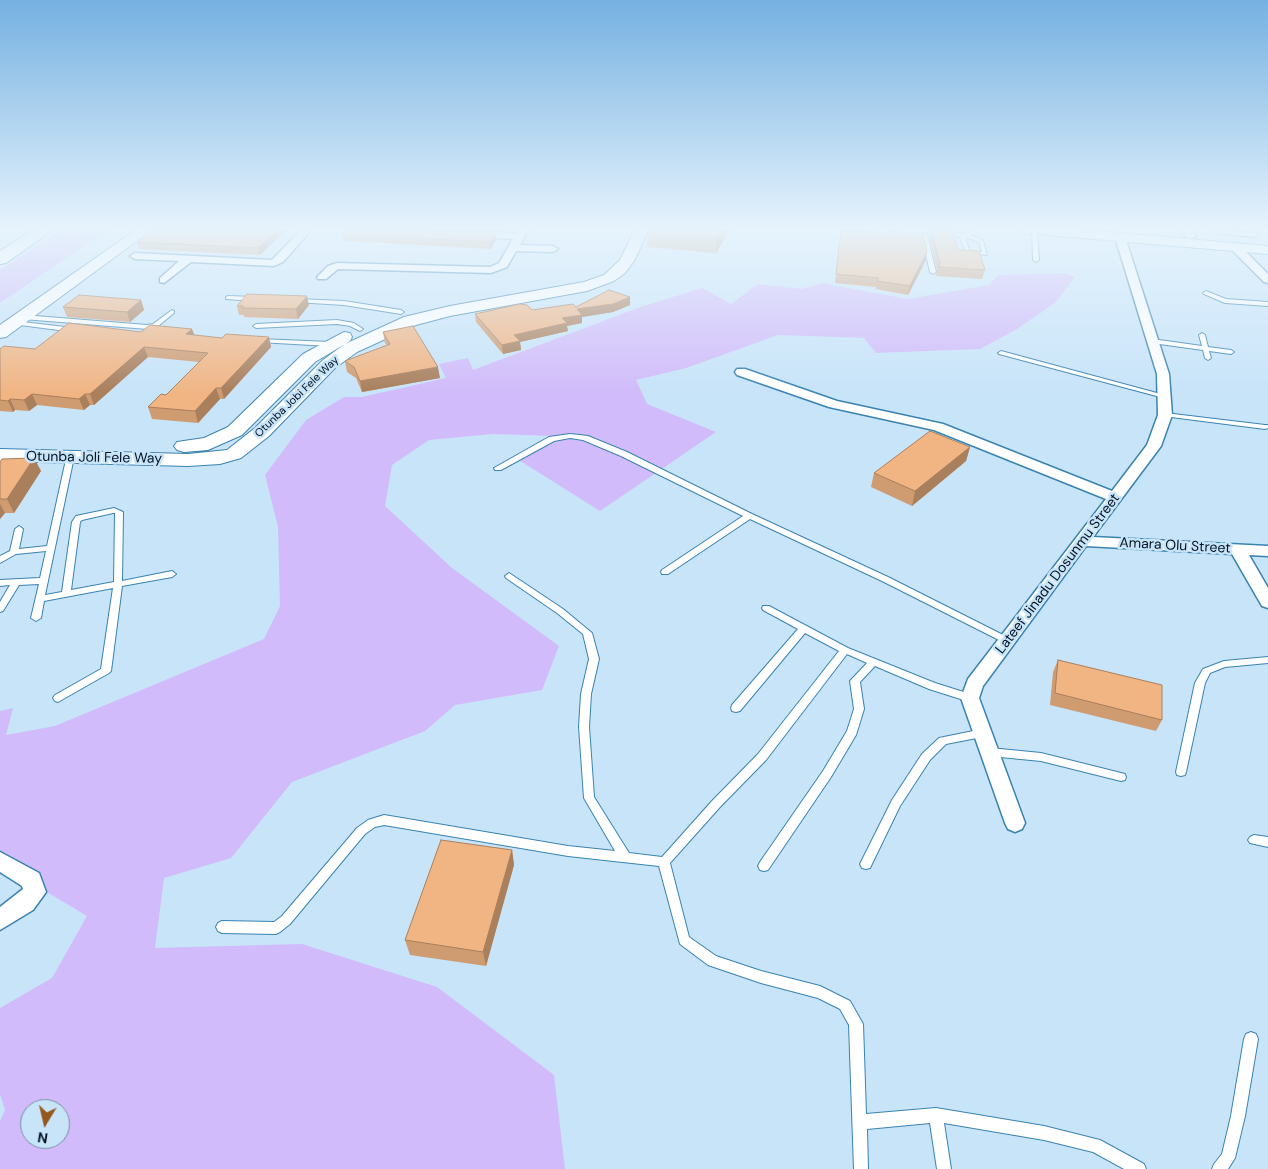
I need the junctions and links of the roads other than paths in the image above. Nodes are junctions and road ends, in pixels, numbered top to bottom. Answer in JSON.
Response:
{"nodes":[{"id":1,"x":47,"y":284,"type":"edge"},
{"id":2,"x":70,"y":284,"type":"edge"},
{"id":3,"x":540,"y":284,"type":"edge"},
{"id":4,"x":594,"y":284,"type":"edge"},
{"id":5,"x":1134,"y":284,"type":"edge"},
{"id":6,"x":1206,"y":293,"type":"dead end"},
{"id":7,"x":228,"y":298,"type":"dead end"},
{"id":8,"x":266,"y":299,"type":"edge"},
{"id":9,"x":286,"y":300,"type":"edge"},
{"id":10,"x":1268,"y":304,"type":"edge"},
{"id":11,"x":172,"y":312,"type":"dead end"},
{"id":12,"x":401,"y":312,"type":"junction"},
{"id":13,"x":0,"y":316,"type":"edge"},
{"id":14,"x":19,"y":320,"type":"junction"},
{"id":15,"x":256,"y":326,"type":"dead end"},
{"id":16,"x":360,"y":329,"type":"junction"},
{"id":17,"x":79,"y":330,"type":"edge"},
{"id":18,"x":0,"y":333,"type":"edge"},
{"id":19,"x":1202,"y":335,"type":"dead end"},
{"id":20,"x":252,"y":340,"type":"edge"},
{"id":21,"x":1152,"y":341,"type":"junction"},
{"id":22,"x":330,"y":344,"type":"junction"},
{"id":23,"x":1205,"y":348,"type":"junction"},
{"id":24,"x":1231,"y":352,"type":"dead end"},
{"id":25,"x":1001,"y":353,"type":"dead end"},
{"id":26,"x":1208,"y":358,"type":"dead end"},
{"id":27,"x":742,"y":372,"type":"dead end"},
{"id":28,"x":1166,"y":397,"type":"junction"},
{"id":29,"x":1166,"y":415,"type":"junction"},
{"id":30,"x":1265,"y":428,"type":"dead end"},
{"id":31,"x":4,"y":452,"type":"edge"},
{"id":32,"x":187,"y":453,"type":"junction"},
{"id":33,"x":70,"y":457,"type":"junction"},
{"id":34,"x":498,"y":468,"type":"dead end"},
{"id":35,"x":1115,"y":498,"type":"junction"},
{"id":36,"x":748,"y":516,"type":"junction"},
{"id":37,"x":19,"y":529,"type":"dead end"},
{"id":38,"x":1081,"y":541,"type":"junction"},
{"id":39,"x":51,"y":548,"type":"junction"},
{"id":40,"x":1238,"y":550,"type":"junction"},
{"id":41,"x":14,"y":552,"type":"junction"},
{"id":42,"x":1268,"y":552,"type":"edge"},
{"id":43,"x":0,"y":560,"type":"edge"},
{"id":44,"x":666,"y":572,"type":"dead end"},
{"id":45,"x":172,"y":574,"type":"dead end"},
{"id":46,"x":509,"y":576,"type":"dead end"},
{"id":47,"x":44,"y":581,"type":"junction"},
{"id":48,"x":0,"y":583,"type":"edge"},
{"id":49,"x":15,"y":584,"type":"junction"},
{"id":50,"x":118,"y":584,"type":"junction"},
{"id":51,"x":66,"y":594,"type":"junction"},
{"id":52,"x":40,"y":599,"type":"junction"},
{"id":53,"x":1268,"y":602,"type":"edge"},
{"id":54,"x":766,"y":608,"type":"dead end"},
{"id":55,"x":0,"y":609,"type":"edge"},
{"id":56,"x":36,"y":618,"type":"dead end"},
{"id":57,"x":803,"y":630,"type":"junction"},
{"id":58,"x":1008,"y":641,"type":"junction"},
{"id":59,"x":845,"y":650,"type":"junction"},
{"id":60,"x":1268,"y":660,"type":"edge"},
{"id":61,"x":874,"y":661,"type":"junction"},
{"id":62,"x":58,"y":698,"type":"dead end"},
{"id":63,"x":970,"y":698,"type":"junction"},
{"id":64,"x":736,"y":708,"type":"dead end"},
{"id":65,"x":982,"y":733,"type":"junction"},
{"id":66,"x":990,"y":752,"type":"junction"},
{"id":67,"x":1181,"y":772,"type":"dead end"},
{"id":68,"x":1121,"y":777,"type":"dead end"},
{"id":69,"x":1015,"y":823,"type":"dead end"},
{"id":70,"x":1254,"y":840,"type":"dead end"},
{"id":71,"x":1268,"y":842,"type":"edge"},
{"id":72,"x":625,"y":856,"type":"junction"},
{"id":73,"x":0,"y":861,"type":"edge"},
{"id":74,"x":664,"y":862,"type":"junction"},
{"id":75,"x":866,"y":864,"type":"dead end"},
{"id":76,"x":764,"y":866,"type":"dead end"},
{"id":77,"x":0,"y":920,"type":"edge"},
{"id":78,"x":222,"y":927,"type":"dead end"},
{"id":79,"x":1251,"y":1039,"type":"dead end"},
{"id":80,"x":936,"y":1115,"type":"junction"},
{"id":81,"x":861,"y":1122,"type":"junction"},
{"id":82,"x":861,"y":1169,"type":"edge"},
{"id":83,"x":944,"y":1169,"type":"edge"},
{"id":84,"x":1139,"y":1169,"type":"edge"},
{"id":85,"x":1219,"y":1169,"type":"edge"}],
"edges":[{"from":1,"to":13,"type":"street"},
{"from":2,"to":14,"type":"street"},
{"from":3,"to":12,"type":"street","name":"Otunba Jobi Fele Way"},
{"from":4,"to":32,"type":"street","name":"Otunba Jobi Fele Way"},
{"from":5,"to":21,"type":"street","name":"Lateef Jinadu Dosunmu Street"},
{"from":6,"to":10,"type":"lane"},
{"from":7,"to":8,"type":"lane"},
{"from":9,"to":12,"type":"lane"},
{"from":11,"to":14,"type":"lane"},
{"from":12,"to":16,"type":"street","name":"Otunba Jobi Fele Way"},
{"from":14,"to":17,"type":"lane"},
{"from":14,"to":18,"type":"street"},
{"from":15,"to":16,"type":"lane"},
{"from":16,"to":22,"type":"street","name":"Otunba Jobi Fele Way"},
{"from":19,"to":23,"type":"lane"},
{"from":20,"to":22,"type":"lane"},
{"from":21,"to":23,"type":"lane"},
{"from":21,"to":28,"type":"street","name":"Lateef Jinadu Dosunmu Street"},
{"from":22,"to":32,"type":"street","name":"Otunba Jobi Fele Way"},
{"from":23,"to":24,"type":"lane"},
{"from":23,"to":26,"type":"lane"},
{"from":25,"to":28,"type":"lane"},
{"from":27,"to":35,"type":"street"},
{"from":28,"to":29,"type":"street","name":"Lateef Jinadu Dosunmu Street"},
{"from":29,"to":30,"type":"lane"},
{"from":29,"to":35,"type":"street","name":"Lateef Jinadu Dosunmu Street"},
{"from":31,"to":32,"type":"street","name":"Otunba Joli Fele Way"},
{"from":31,"to":33,"type":"street","name":"Otunba Joli Fele Way"},
{"from":32,"to":33,"type":"street","name":"Otunba Joli Fele Way"},
{"from":33,"to":39,"type":"lane"},
{"from":34,"to":36,"type":"lane"},
{"from":35,"to":38,"type":"street","name":"Lateef Jinadu Dosunmu Street"},
{"from":36,"to":44,"type":"lane"},
{"from":36,"to":58,"type":"lane"},
{"from":37,"to":41,"type":"lane"},
{"from":38,"to":40,"type":"street","name":"Amara Olu Street"},
{"from":38,"to":58,"type":"street","name":"Lateef Jinadu Dosunmu Street"},
{"from":39,"to":41,"type":"lane"},
{"from":39,"to":47,"type":"lane"},
{"from":40,"to":42,"type":"street","name":"Amara Olu Street"},
{"from":40,"to":53,"type":"street"},
{"from":41,"to":43,"type":"lane"},
{"from":45,"to":50,"type":"lane"},
{"from":46,"to":72,"type":"lane"},
{"from":47,"to":49,"type":"lane"},
{"from":47,"to":52,"type":"lane"},
{"from":48,"to":49,"type":"lane"},
{"from":49,"to":55,"type":"lane"},
{"from":50,"to":51,"type":"lane"},
{"from":50,"to":51,"type":"lane"},
{"from":50,"to":62,"type":"lane"},
{"from":51,"to":52,"type":"lane"},
{"from":52,"to":56,"type":"lane"},
{"from":54,"to":57,"type":"lane"},
{"from":57,"to":59,"type":"lane"},
{"from":57,"to":64,"type":"lane"},
{"from":58,"to":63,"type":"street","name":"Lateef Jinadu Dosunmu Street"},
{"from":59,"to":61,"type":"lane"},
{"from":59,"to":74,"type":"lane"},
{"from":60,"to":67,"type":"lane"},
{"from":61,"to":63,"type":"lane"},
{"from":61,"to":76,"type":"lane"},
{"from":63,"to":65,"type":"street"},
{"from":65,"to":66,"type":"street"},
{"from":65,"to":75,"type":"lane"},
{"from":66,"to":68,"type":"lane"},
{"from":66,"to":69,"type":"street"},
{"from":70,"to":71,"type":"lane"},
{"from":72,"to":74,"type":"lane"},
{"from":72,"to":78,"type":"lane"},
{"from":73,"to":77,"type":"street"},
{"from":74,"to":81,"type":"lane"},
{"from":79,"to":85,"type":"lane"},
{"from":80,"to":81,"type":"lane"},
{"from":80,"to":83,"type":"lane"},
{"from":80,"to":84,"type":"lane"},
{"from":81,"to":82,"type":"lane"}]}
